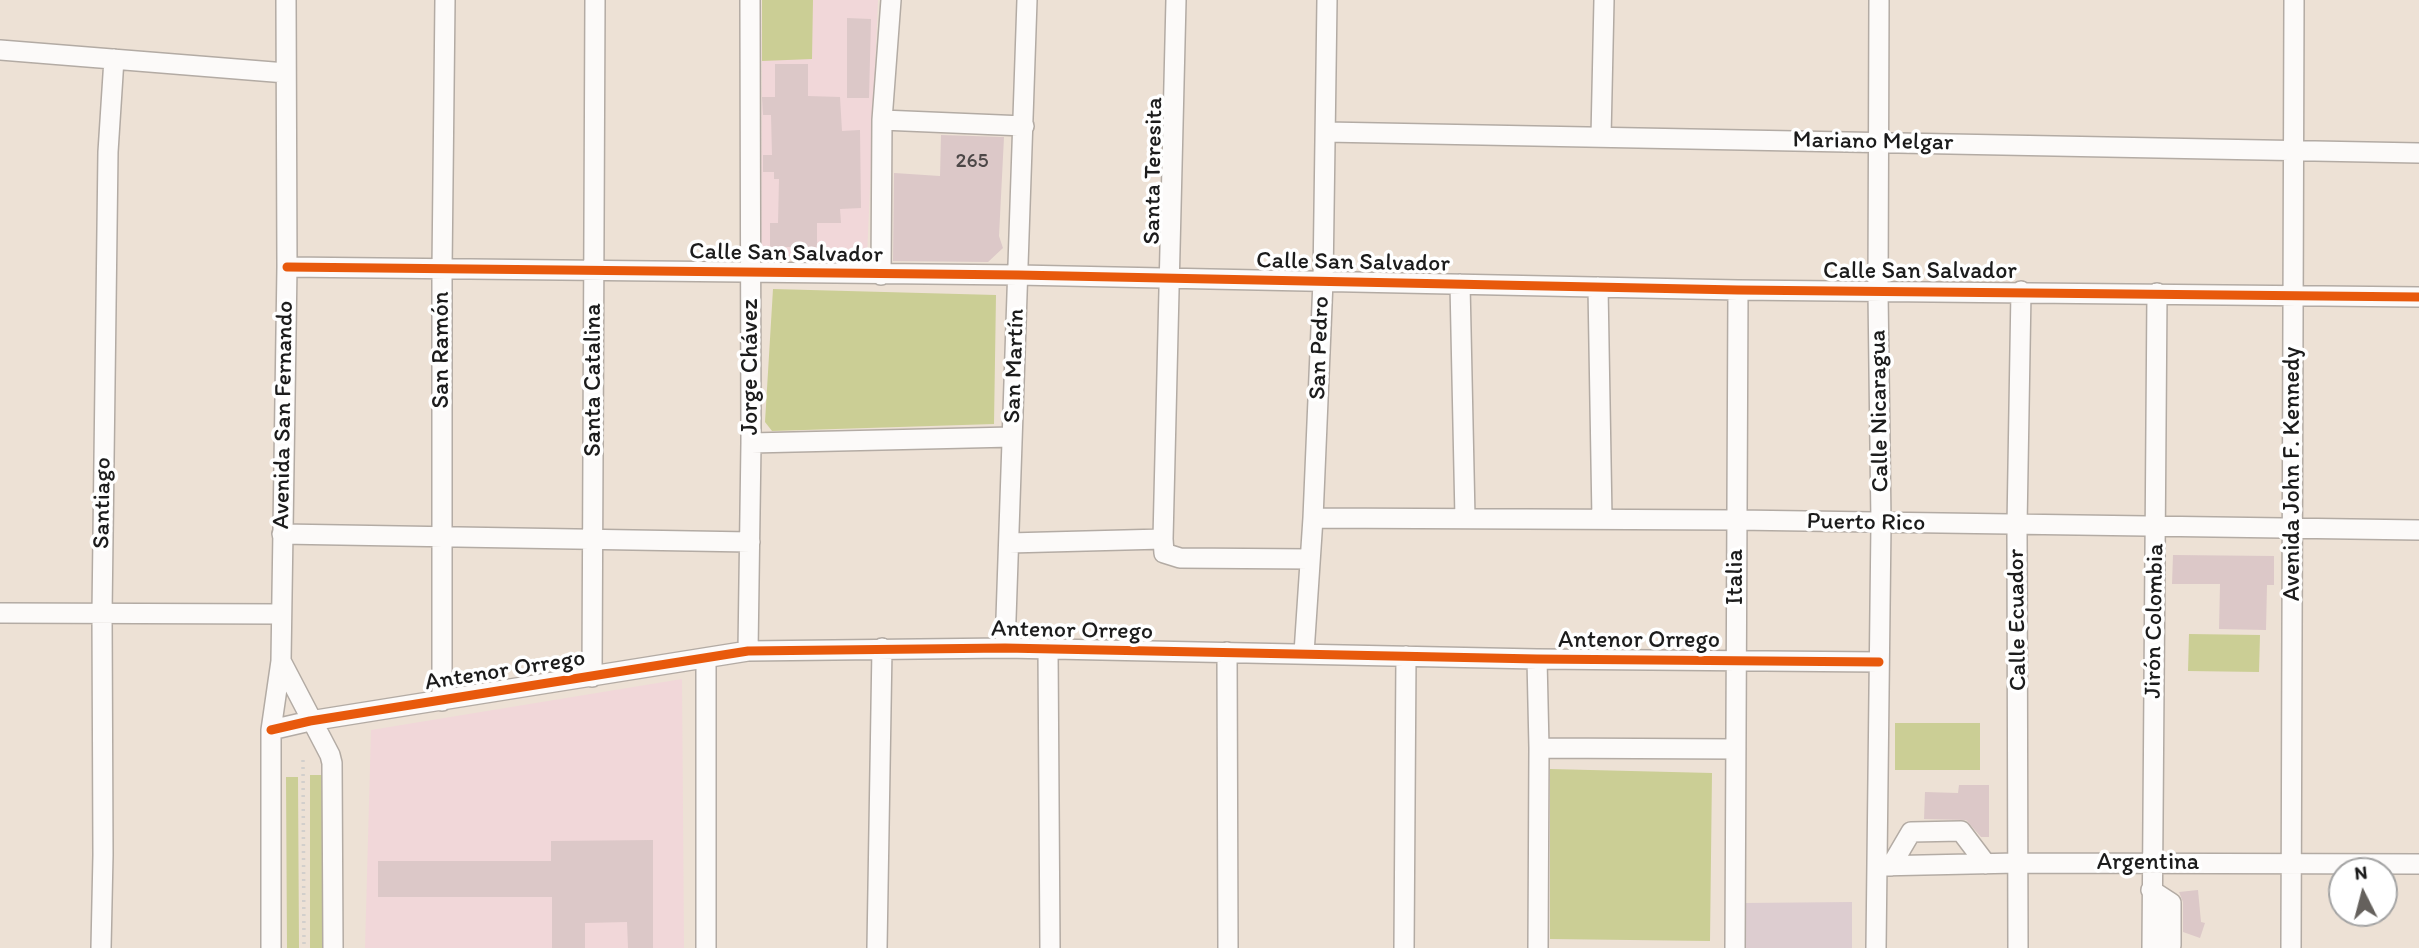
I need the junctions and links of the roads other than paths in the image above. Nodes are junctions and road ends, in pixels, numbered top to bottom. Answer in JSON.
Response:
{"nodes":[{"id":1,"x":286,"y":0,"type":"edge"},
{"id":2,"x":445,"y":0,"type":"edge"},
{"id":3,"x":595,"y":0,"type":"edge"},
{"id":4,"x":750,"y":0,"type":"edge"},
{"id":5,"x":891,"y":0,"type":"edge"},
{"id":6,"x":1027,"y":0,"type":"edge"},
{"id":7,"x":1176,"y":0,"type":"edge"},
{"id":8,"x":1327,"y":0,"type":"edge"},
{"id":9,"x":1604,"y":0,"type":"edge"},
{"id":10,"x":1879,"y":0,"type":"edge"},
{"id":11,"x":2294,"y":0,"type":"edge"},
{"id":12,"x":0,"y":50,"type":"edge"},
{"id":13,"x":114,"y":59,"type":"junction"},
{"id":14,"x":286,"y":73,"type":"junction"},
{"id":15,"x":882,"y":120,"type":"junction"},
{"id":16,"x":1024,"y":126,"type":"junction"},
{"id":17,"x":1326,"y":132,"type":"junction"},
{"id":18,"x":1601,"y":137,"type":"junction"},
{"id":19,"x":1879,"y":142,"type":"junction"},
{"id":20,"x":2294,"y":151,"type":"junction"},
{"id":21,"x":2419,"y":153,"type":"edge"},
{"id":22,"x":287,"y":267,"type":"junction"},
{"id":23,"x":442,"y":269,"type":"junction"},
{"id":24,"x":594,"y":271,"type":"junction"},
{"id":25,"x":750,"y":274,"type":"junction"},
{"id":26,"x":881,"y":275,"type":"junction"},
{"id":27,"x":1018,"y":275,"type":"junction"},
{"id":28,"x":1171,"y":279,"type":"junction"},
{"id":29,"x":1323,"y":281,"type":"junction"},
{"id":30,"x":1460,"y":284,"type":"junction"},
{"id":31,"x":1598,"y":287,"type":"junction"},
{"id":32,"x":1738,"y":290,"type":"junction"},
{"id":33,"x":2021,"y":291,"type":"junction"},
{"id":34,"x":1878,"y":292,"type":"junction"},
{"id":35,"x":2157,"y":293,"type":"junction"},
{"id":36,"x":2293,"y":295,"type":"junction"},
{"id":37,"x":2419,"y":297,"type":"edge"},
{"id":38,"x":1012,"y":437,"type":"junction"},
{"id":39,"x":751,"y":443,"type":"junction"},
{"id":40,"x":1313,"y":518,"type":"junction"},
{"id":41,"x":1465,"y":518,"type":"junction"},
{"id":42,"x":1602,"y":519,"type":"junction"},
{"id":43,"x":1737,"y":520,"type":"junction"},
{"id":44,"x":1881,"y":523,"type":"junction"},
{"id":45,"x":2017,"y":526,"type":"junction"},
{"id":46,"x":2157,"y":527,"type":"junction"},
{"id":47,"x":2292,"y":527,"type":"junction"},
{"id":48,"x":2419,"y":530,"type":"edge"},
{"id":49,"x":282,"y":534,"type":"junction"},
{"id":50,"x":442,"y":536,"type":"junction"},
{"id":51,"x":594,"y":540,"type":"junction"},
{"id":52,"x":750,"y":542,"type":"junction"},
{"id":53,"x":1009,"y":543,"type":"junction"},
{"id":54,"x":1163,"y":546,"type":"junction"},
{"id":55,"x":1310,"y":559,"type":"junction"},
{"id":56,"x":0,"y":613,"type":"edge"},
{"id":57,"x":102,"y":613,"type":"junction"},
{"id":58,"x":281,"y":614,"type":"junction"},
{"id":59,"x":882,"y":648,"type":"junction"},
{"id":60,"x":1005,"y":648,"type":"junction"},
{"id":61,"x":1048,"y":650,"type":"junction"},
{"id":62,"x":748,"y":651,"type":"junction"},
{"id":63,"x":1227,"y":652,"type":"junction"},
{"id":64,"x":1304,"y":653,"type":"junction"},
{"id":65,"x":1406,"y":656,"type":"junction"},
{"id":66,"x":706,"y":659,"type":"junction"},
{"id":67,"x":1537,"y":659,"type":"junction"},
{"id":68,"x":1736,"y":660,"type":"junction"},
{"id":69,"x":281,"y":661,"type":"junction"},
{"id":70,"x":1879,"y":662,"type":"junction"},
{"id":71,"x":593,"y":677,"type":"junction"},
{"id":72,"x":442,"y":701,"type":"junction"},
{"id":73,"x":310,"y":721,"type":"junction"},
{"id":74,"x":271,"y":730,"type":"junction"},
{"id":75,"x":1539,"y":748,"type":"junction"},
{"id":76,"x":1736,"y":749,"type":"junction"},
{"id":77,"x":2292,"y":862,"type":"junction"},
{"id":78,"x":2017,"y":863,"type":"junction"},
{"id":79,"x":2151,"y":863,"type":"junction"},
{"id":80,"x":1986,"y":864,"type":"junction"},
{"id":81,"x":2419,"y":864,"type":"edge"},
{"id":82,"x":1884,"y":866,"type":"junction"},
{"id":83,"x":2151,"y":890,"type":"junction"},
{"id":84,"x":101,"y":948,"type":"edge"},
{"id":85,"x":271,"y":948,"type":"edge"},
{"id":86,"x":333,"y":948,"type":"edge"},
{"id":87,"x":706,"y":948,"type":"edge"},
{"id":88,"x":877,"y":948,"type":"edge"},
{"id":89,"x":1050,"y":948,"type":"edge"},
{"id":90,"x":1228,"y":948,"type":"edge"},
{"id":91,"x":1404,"y":948,"type":"edge"},
{"id":92,"x":1538,"y":948,"type":"edge"},
{"id":93,"x":1735,"y":948,"type":"edge"},
{"id":94,"x":1876,"y":948,"type":"edge"},
{"id":95,"x":2018,"y":948,"type":"edge"},
{"id":96,"x":2152,"y":948,"type":"edge"},
{"id":97,"x":2168,"y":948,"type":"edge"},
{"id":98,"x":2291,"y":948,"type":"edge"}],
"edges":[{"from":1,"to":14,"type":"street","name":"Avenida San Fernando"},
{"from":2,"to":23,"type":"street","name":"San Ramón"},
{"from":3,"to":24,"type":"street","name":"Santa Catalina"},
{"from":4,"to":25,"type":"street","name":"Jorge Chávez"},
{"from":5,"to":15,"type":"street"},
{"from":6,"to":16,"type":"street","name":"San Martín"},
{"from":7,"to":28,"type":"street","name":"Santa Teresita"},
{"from":8,"to":17,"type":"street","name":"San Pedro"},
{"from":9,"to":18,"type":"street"},
{"from":10,"to":19,"type":"street","name":"Calle Nicaragua"},
{"from":11,"to":20,"type":"street","name":"Avenida John F. Kennedy"},
{"from":12,"to":13,"type":"street"},
{"from":13,"to":14,"type":"street"},
{"from":13,"to":57,"type":"street","name":"Santiago"},
{"from":14,"to":22,"type":"street","name":"Avenida San Fernando"},
{"from":15,"to":16,"type":"street"},
{"from":15,"to":26,"type":"street"},
{"from":16,"to":27,"type":"street","name":"San Martín"},
{"from":17,"to":18,"type":"street","name":"Mariano Melgar"},
{"from":17,"to":29,"type":"street","name":"San Pedro"},
{"from":18,"to":19,"type":"street","name":"Mariano Melgar"},
{"from":19,"to":20,"type":"street","name":"Mariano Melgar"},
{"from":19,"to":34,"type":"street","name":"Calle Nicaragua"},
{"from":20,"to":21,"type":"street","name":"Mariano Melgar"},
{"from":20,"to":36,"type":"street","name":"Avenida John F. Kennedy"},
{"from":22,"to":23,"type":"street","name":"Calle San Salvador"},
{"from":22,"to":49,"type":"street","name":"Avenida San Fernando"},
{"from":23,"to":24,"type":"street","name":"Calle San Salvador"},
{"from":23,"to":50,"type":"street","name":"San Ramón"},
{"from":24,"to":25,"type":"street","name":"Calle San Salvador"},
{"from":24,"to":51,"type":"street","name":"Santa Catalina"},
{"from":25,"to":26,"type":"street","name":"Calle San Salvador"},
{"from":25,"to":39,"type":"street","name":"Jorge Chávez"},
{"from":26,"to":27,"type":"street","name":"Calle San Salvador"},
{"from":27,"to":28,"type":"street","name":"Calle San Salvador"},
{"from":27,"to":38,"type":"street","name":"San Martín"},
{"from":28,"to":29,"type":"street","name":"Calle San Salvador"},
{"from":28,"to":54,"type":"street","name":"Santa Teresita"},
{"from":29,"to":30,"type":"street","name":"Calle San Salvador"},
{"from":29,"to":40,"type":"street","name":"San Pedro"},
{"from":30,"to":31,"type":"street","name":"Calle San Salvador"},
{"from":30,"to":41,"type":"street"},
{"from":31,"to":32,"type":"street","name":"Calle San Salvador"},
{"from":31,"to":42,"type":"street"},
{"from":32,"to":34,"type":"street","name":"Calle San Salvador"},
{"from":32,"to":43,"type":"street","name":"Italia"},
{"from":33,"to":34,"type":"street","name":"Calle San Salvador"},
{"from":33,"to":35,"type":"street","name":"Calle San Salvador"},
{"from":33,"to":45,"type":"street","name":"Calle Ecuador"},
{"from":34,"to":44,"type":"street","name":"Calle Nicaragua"},
{"from":35,"to":36,"type":"street","name":"Calle San Salvador"},
{"from":35,"to":46,"type":"street","name":"Jirón Colombia"},
{"from":36,"to":37,"type":"street","name":"Calle San Salvador"},
{"from":36,"to":47,"type":"street","name":"Avenida John F. Kennedy"},
{"from":38,"to":39,"type":"street"},
{"from":38,"to":53,"type":"street","name":"San Martín"},
{"from":39,"to":52,"type":"street","name":"Jorge Chávez"},
{"from":40,"to":41,"type":"street","name":"Puerto Rico"},
{"from":40,"to":55,"type":"street","name":"San Pedro"},
{"from":41,"to":42,"type":"street","name":"Puerto Rico"},
{"from":42,"to":43,"type":"street","name":"Puerto Rico"},
{"from":43,"to":44,"type":"street","name":"Puerto Rico"},
{"from":43,"to":68,"type":"street","name":"Italia"},
{"from":44,"to":45,"type":"street","name":"Puerto Rico"},
{"from":44,"to":70,"type":"street","name":"Calle Nicaragua"},
{"from":45,"to":46,"type":"street","name":"Puerto Rico"},
{"from":45,"to":78,"type":"street","name":"Calle Ecuador"},
{"from":46,"to":47,"type":"street","name":"Puerto Rico"},
{"from":46,"to":79,"type":"street","name":"Jirón Colombia"},
{"from":47,"to":48,"type":"street","name":"Puerto Rico"},
{"from":47,"to":77,"type":"street","name":"Avenida John F. Kennedy"},
{"from":49,"to":50,"type":"street"},
{"from":49,"to":58,"type":"street","name":"Avenida San Fernando"},
{"from":50,"to":51,"type":"street"},
{"from":50,"to":72,"type":"street","name":"San Ramón"},
{"from":51,"to":52,"type":"street"},
{"from":51,"to":71,"type":"street","name":"Santa Catalina"},
{"from":52,"to":62,"type":"street","name":"Jorge Chávez"},
{"from":53,"to":54,"type":"street"},
{"from":53,"to":60,"type":"street","name":"San Martín"},
{"from":54,"to":55,"type":"street"},
{"from":55,"to":64,"type":"street","name":"San Pedro"},
{"from":56,"to":57,"type":"street"},
{"from":57,"to":58,"type":"street"},
{"from":57,"to":84,"type":"street","name":"Santiago"},
{"from":58,"to":69,"type":"street","name":"Avenida San Fernando"},
{"from":59,"to":60,"type":"street","name":"Antenor Orrego"},
{"from":59,"to":62,"type":"street","name":"Antenor Orrego"},
{"from":59,"to":88,"type":"street"},
{"from":60,"to":61,"type":"street","name":"Antenor Orrego"},
{"from":61,"to":63,"type":"street","name":"Antenor Orrego"},
{"from":61,"to":89,"type":"street"},
{"from":62,"to":66,"type":"street","name":"Antenor Orrego"},
{"from":63,"to":64,"type":"street","name":"Antenor Orrego"},
{"from":63,"to":90,"type":"street"},
{"from":64,"to":65,"type":"street","name":"Antenor Orrego"},
{"from":65,"to":67,"type":"street","name":"Antenor Orrego"},
{"from":65,"to":91,"type":"street"},
{"from":66,"to":71,"type":"street","name":"Antenor Orrego"},
{"from":66,"to":87,"type":"street"},
{"from":67,"to":68,"type":"street","name":"Antenor Orrego"},
{"from":67,"to":75,"type":"street"},
{"from":68,"to":70,"type":"street","name":"Antenor Orrego"},
{"from":68,"to":76,"type":"street","name":"Italia"},
{"from":69,"to":73,"type":"street"},
{"from":69,"to":74,"type":"street","name":"Avenida San Fernando"},
{"from":70,"to":82,"type":"street","name":"Calle Nicaragua"},
{"from":71,"to":72,"type":"street","name":"Antenor Orrego"},
{"from":72,"to":73,"type":"street","name":"Antenor Orrego"},
{"from":73,"to":74,"type":"street","name":"Antenor Orrego"},
{"from":73,"to":86,"type":"street"},
{"from":74,"to":85,"type":"street","name":"Avenida San Fernando"},
{"from":75,"to":76,"type":"street"},
{"from":75,"to":92,"type":"street"},
{"from":76,"to":93,"type":"street","name":"Italia"},
{"from":77,"to":79,"type":"street","name":"Argentina"},
{"from":77,"to":81,"type":"street","name":"Argentina"},
{"from":77,"to":98,"type":"street","name":"Avenida John F. Kennedy"},
{"from":78,"to":79,"type":"street","name":"Argentina"},
{"from":78,"to":80,"type":"street","name":"Argentina"},
{"from":78,"to":95,"type":"street","name":"Calle Ecuador"},
{"from":79,"to":83,"type":"street","name":"Jirón Colombia"},
{"from":80,"to":82,"type":"street","name":"Argentina"},
{"from":80,"to":82,"type":"street"},
{"from":82,"to":94,"type":"street","name":"Calle Nicaragua"},
{"from":83,"to":96,"type":"street","name":"Jirón Colombia"},
{"from":83,"to":97,"type":"street"}]}
